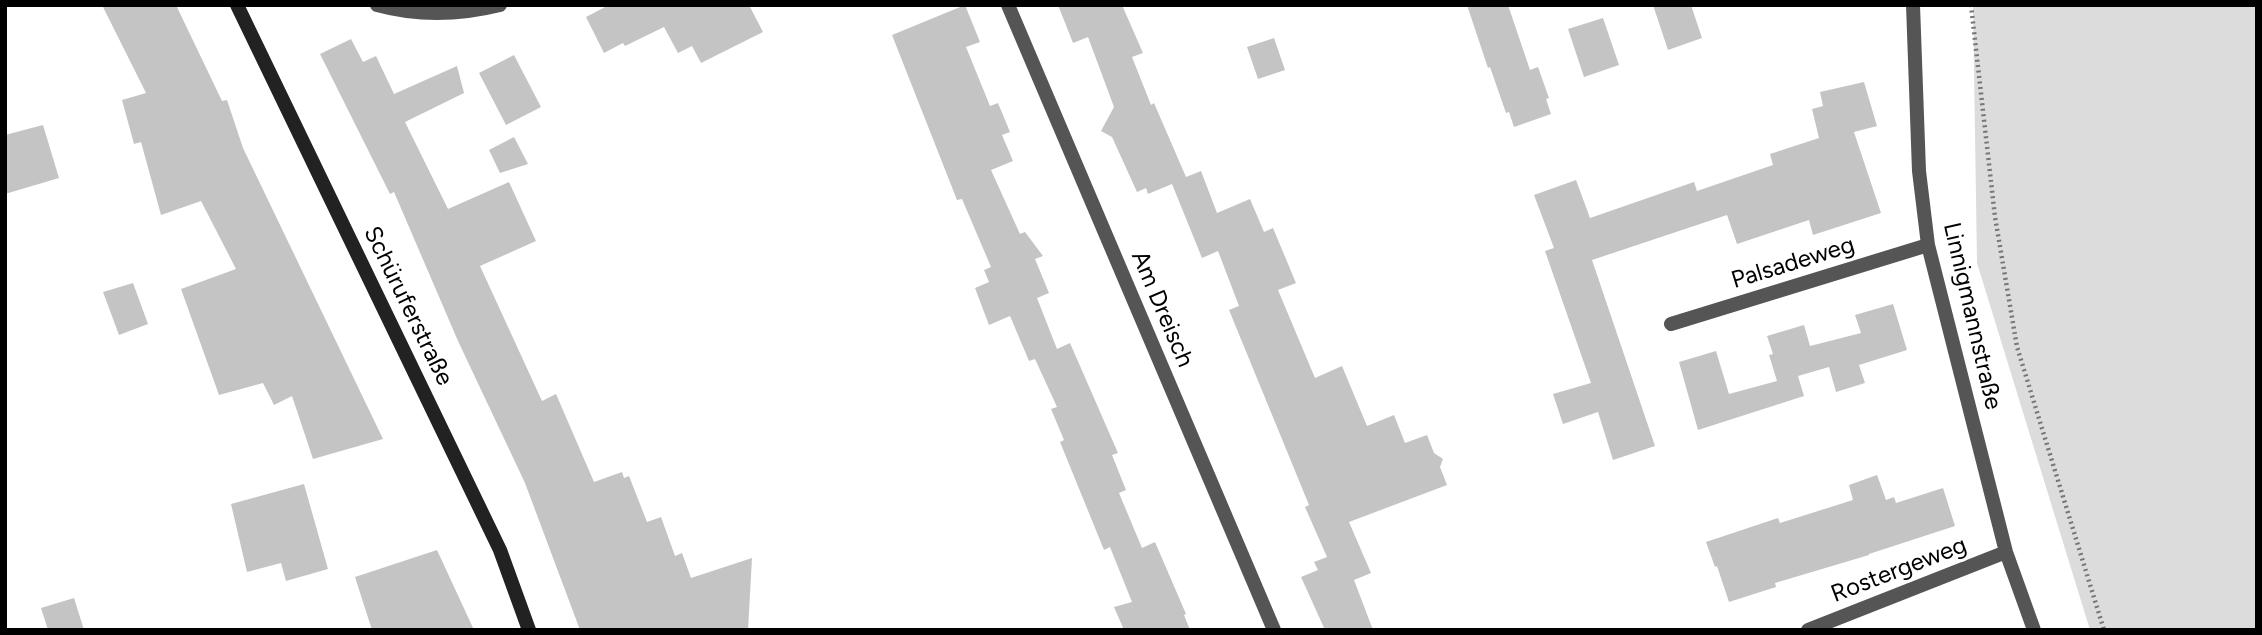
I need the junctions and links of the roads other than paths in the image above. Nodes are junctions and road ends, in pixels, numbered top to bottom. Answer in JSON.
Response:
{"nodes":[{"id":1,"x":237,"y":5,"type":"edge"},
{"id":2,"x":377,"y":5,"type":"edge"},
{"id":3,"x":500,"y":5,"type":"edge"},
{"id":4,"x":1008,"y":5,"type":"edge"},
{"id":5,"x":1913,"y":5,"type":"edge"},
{"id":6,"x":1928,"y":245,"type":"junction"},
{"id":7,"x":1671,"y":324,"type":"dead end"},
{"id":8,"x":2006,"y":552,"type":"junction"},
{"id":9,"x":529,"y":630,"type":"edge"},
{"id":10,"x":1274,"y":630,"type":"edge"},
{"id":11,"x":1808,"y":630,"type":"edge"},
{"id":12,"x":2034,"y":630,"type":"edge"}],
"edges":[{"from":1,"to":9,"type":"main road","name":"Schüruferstraße"},
{"from":2,"to":3,"type":"street"},
{"from":4,"to":10,"type":"street","name":"Am Dreisch"},
{"from":5,"to":6,"type":"street","name":"Linnigmannstraße"},
{"from":6,"to":7,"type":"street","name":"Palsadeweg"},
{"from":6,"to":8,"type":"street","name":"Linnigmannstraße"},
{"from":8,"to":11,"type":"street","name":"Rostergeweg"},
{"from":8,"to":12,"type":"street","name":"Linnigmannstraße"}]}
